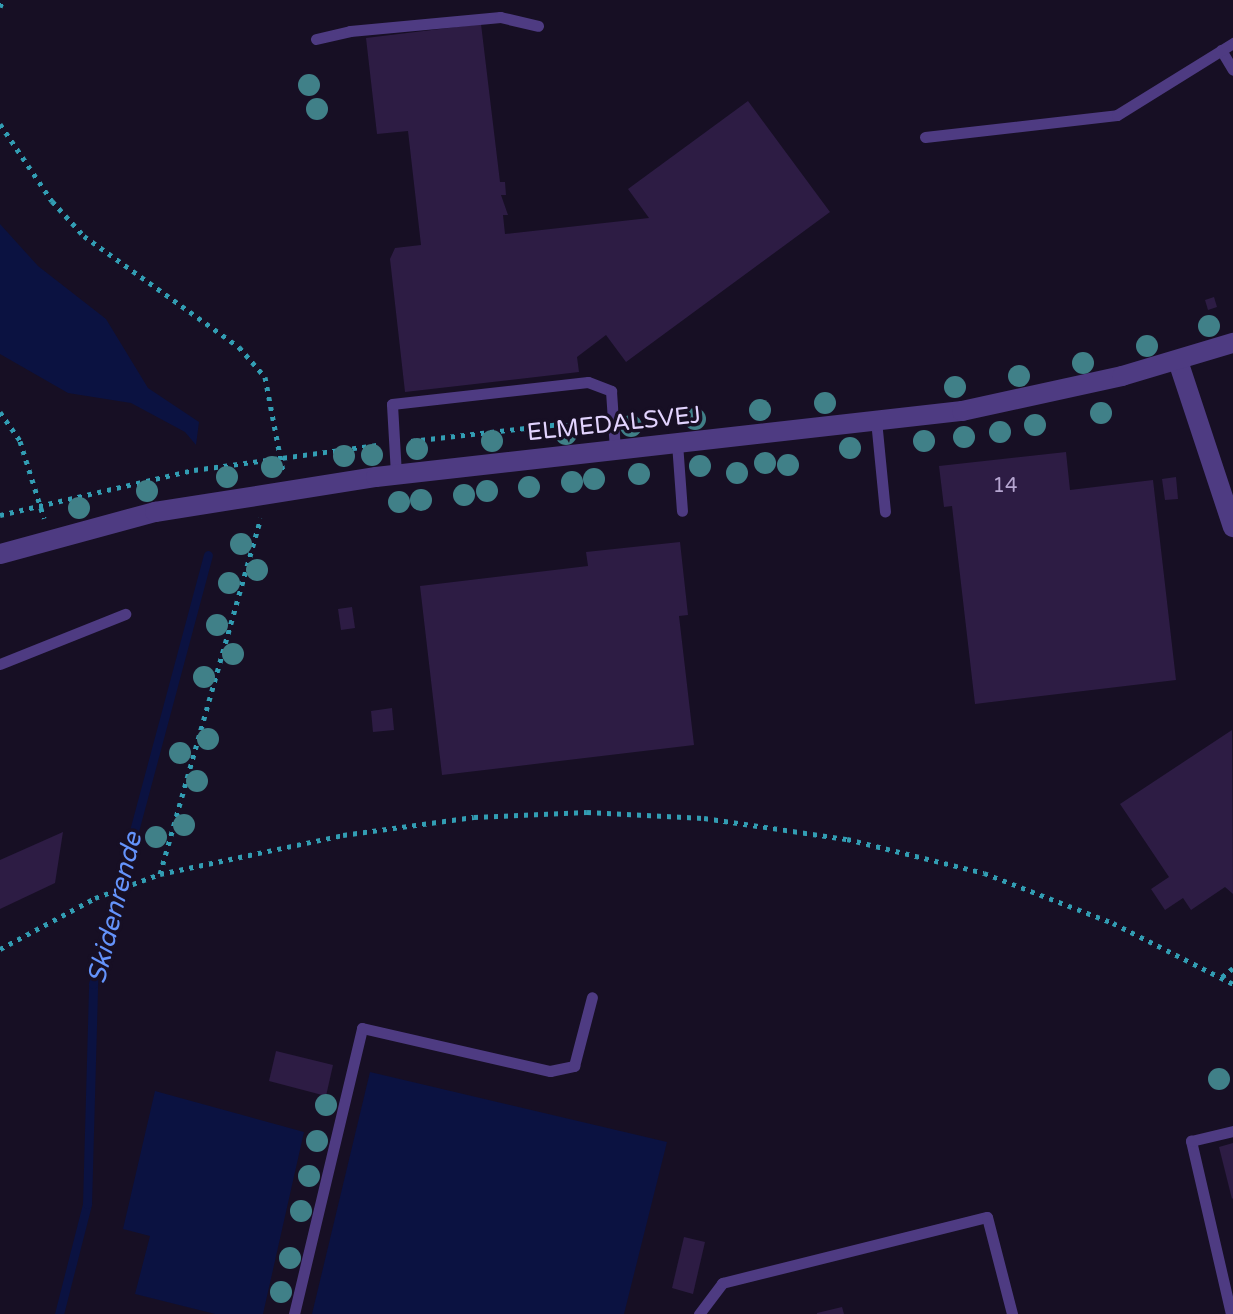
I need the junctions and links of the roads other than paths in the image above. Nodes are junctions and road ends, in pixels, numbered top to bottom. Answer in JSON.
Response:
{"nodes":[{"id":1,"x":538,"y":26,"type":"dead end"},
{"id":2,"x":316,"y":39,"type":"dead end"},
{"id":3,"x":1233,"y":43,"type":"edge"},
{"id":4,"x":1221,"y":50,"type":"junction"},
{"id":5,"x":1233,"y":70,"type":"edge"},
{"id":6,"x":925,"y":137,"type":"dead end"},
{"id":7,"x":1233,"y":343,"type":"edge"},
{"id":8,"x":1178,"y":361,"type":"junction"},
{"id":9,"x":876,"y":420,"type":"junction"},
{"id":10,"x":677,"y":443,"type":"junction"},
{"id":11,"x":615,"y":450,"type":"junction"},
{"id":12,"x":396,"y":474,"type":"junction"},
{"id":13,"x":682,"y":511,"type":"dead end"},
{"id":14,"x":885,"y":512,"type":"dead end"},
{"id":15,"x":1233,"y":527,"type":"edge"},
{"id":16,"x":0,"y":554,"type":"edge"},
{"id":17,"x":125,"y":614,"type":"dead end"},
{"id":18,"x":0,"y":664,"type":"edge"},
{"id":19,"x":592,"y":997,"type":"dead end"},
{"id":20,"x":1233,"y":1131,"type":"edge"},
{"id":21,"x":294,"y":1314,"type":"edge"},
{"id":22,"x":699,"y":1314,"type":"edge"},
{"id":23,"x":1012,"y":1314,"type":"edge"},
{"id":24,"x":1231,"y":1314,"type":"edge"}],
"edges":[{"from":1,"to":2,"type":"lane"},
{"from":3,"to":4,"type":"lane"},
{"from":4,"to":5,"type":"lane"},
{"from":4,"to":6,"type":"lane"},
{"from":7,"to":8,"type":"street","name":"ELMEDALSVEJ"},
{"from":8,"to":9,"type":"street","name":"ELMEDALSVEJ"},
{"from":8,"to":15,"type":"street"},
{"from":9,"to":10,"type":"street","name":"ELMEDALSVEJ"},
{"from":9,"to":14,"type":"lane"},
{"from":10,"to":11,"type":"street","name":"ELMEDALSVEJ"},
{"from":10,"to":13,"type":"lane"},
{"from":11,"to":12,"type":"street","name":"ELMEDALSVEJ"},
{"from":11,"to":12,"type":"lane"},
{"from":12,"to":16,"type":"street","name":"ELMEDALSVEJ"},
{"from":17,"to":18,"type":"lane"},
{"from":19,"to":21,"type":"lane"},
{"from":20,"to":24,"type":"lane"},
{"from":22,"to":23,"type":"lane"}]}
